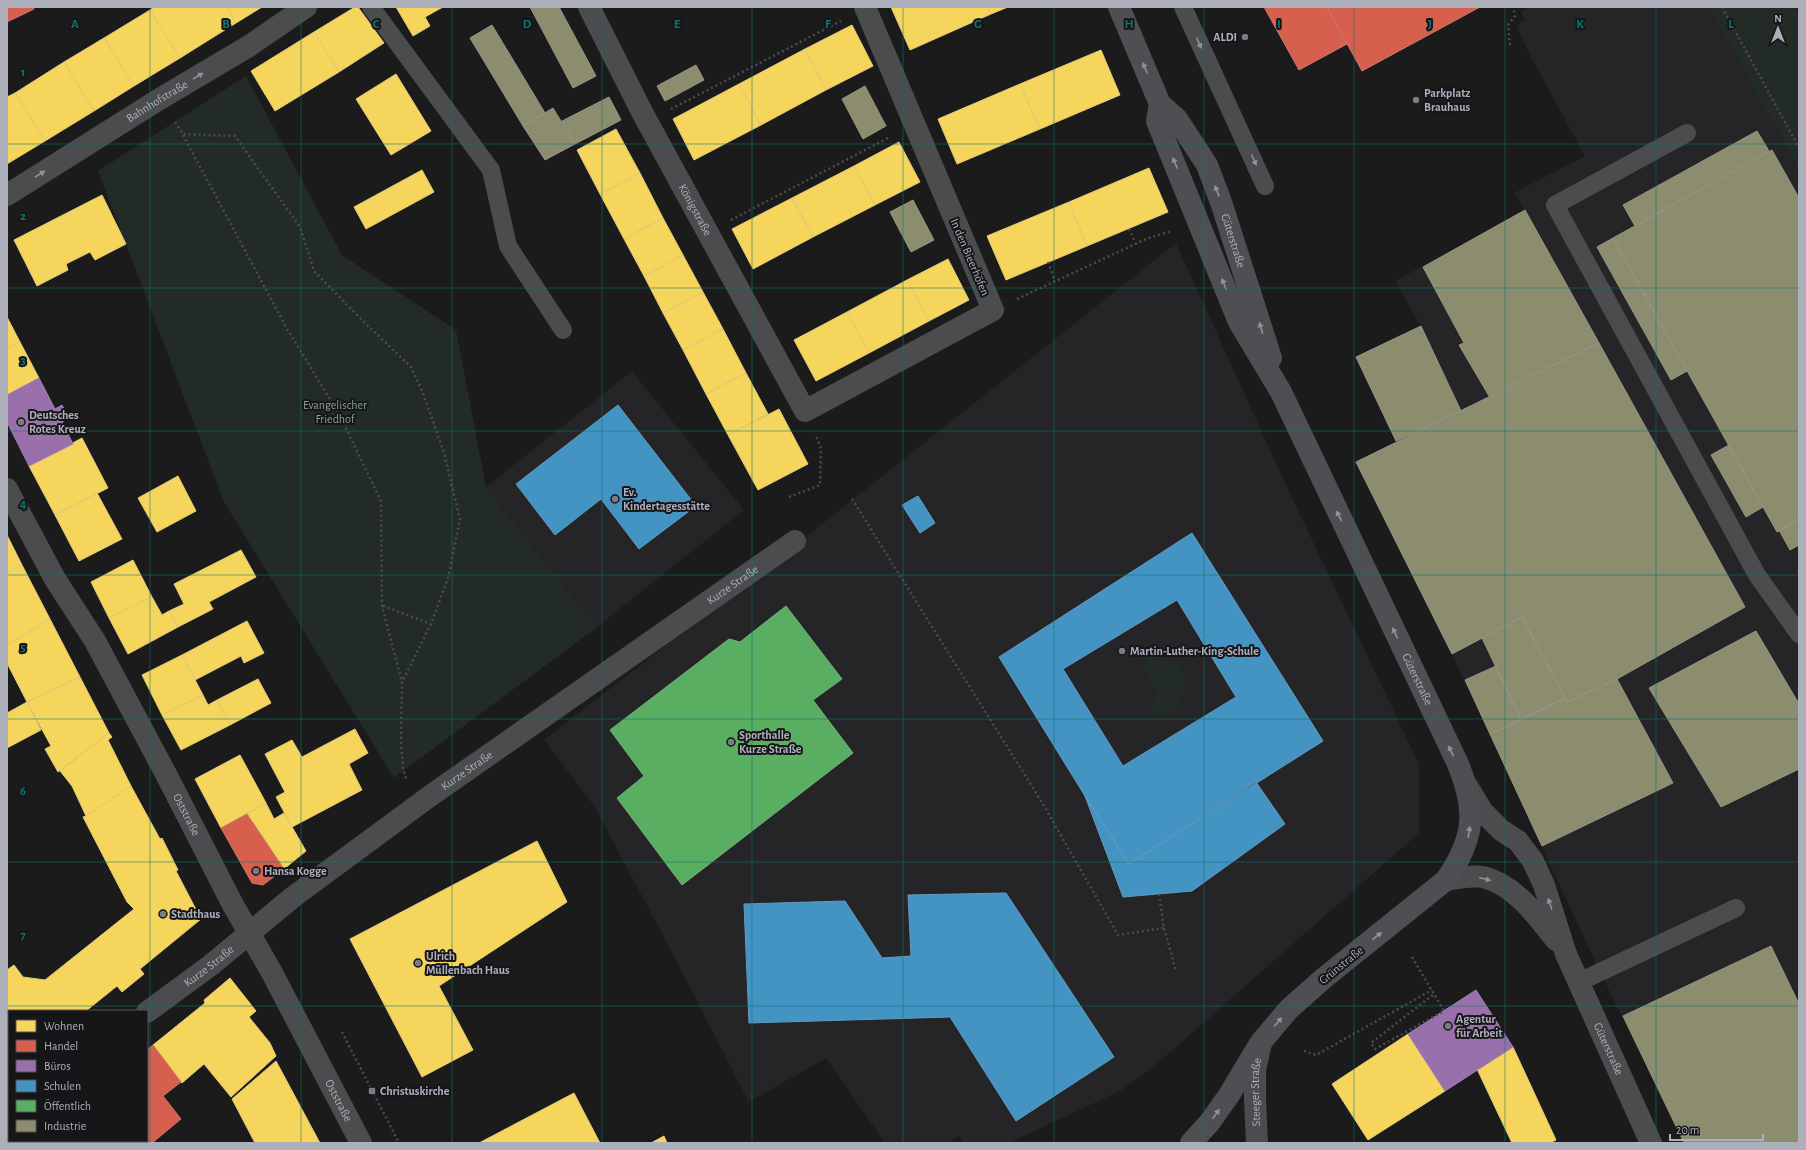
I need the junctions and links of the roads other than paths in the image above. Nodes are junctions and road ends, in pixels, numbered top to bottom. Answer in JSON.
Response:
{"nodes":[{"id":1,"x":306,"y":7,"type":"edge"},
{"id":2,"x":371,"y":7,"type":"edge"},
{"id":3,"x":589,"y":7,"type":"edge"},
{"id":4,"x":865,"y":7,"type":"edge"},
{"id":5,"x":1119,"y":7,"type":"edge"},
{"id":6,"x":1183,"y":7,"type":"edge"},
{"id":7,"x":1160,"y":104,"type":"junction"},
{"id":8,"x":1688,"y":133,"type":"dead end"},
{"id":9,"x":1264,"y":186,"type":"dead end"},
{"id":10,"x":7,"y":195,"type":"edge"},
{"id":11,"x":563,"y":330,"type":"dead end"},
{"id":12,"x":1281,"y":392,"type":"junction"},
{"id":13,"x":805,"y":411,"type":"joint"},
{"id":14,"x":7,"y":489,"type":"edge"},
{"id":15,"x":795,"y":541,"type":"dead end"},
{"id":16,"x":1799,"y":634,"type":"edge"},
{"id":17,"x":1467,"y":786,"type":"junction"},
{"id":18,"x":1446,"y":880,"type":"junction"},
{"id":19,"x":1736,"y":908,"type":"dead end"},
{"id":20,"x":250,"y":932,"type":"junction"},
{"id":21,"x":1566,"y":954,"type":"junction"},
{"id":22,"x":1578,"y":982,"type":"junction"},
{"id":23,"x":148,"y":1011,"type":"edge"},
{"id":24,"x":1261,"y":1042,"type":"junction"},
{"id":25,"x":361,"y":1143,"type":"edge"},
{"id":26,"x":1191,"y":1143,"type":"edge"},
{"id":27,"x":1257,"y":1143,"type":"edge"},
{"id":28,"x":1651,"y":1143,"type":"edge"}],
"edges":[{"from":10,"to":1,"type":"street","name":"Bahnhofstraße","one_way":true},
{"from":2,"to":11,"type":"lane"},
{"from":3,"to":13,"type":"street","name":"Königstraße"},
{"from":4,"to":13,"type":"street","name":"In den Bieerhöfen"},
{"from":7,"to":5,"type":"main road","name":"Güterstraße","one_way":true},
{"from":6,"to":9,"type":"lane","one_way":true},
{"from":12,"to":7,"type":"main road","name":"Güterstraße","one_way":true},
{"from":12,"to":7,"type":"main road","name":"Güterstraße","one_way":true},
{"from":8,"to":16,"type":"lane"},
{"from":17,"to":12,"type":"main road","name":"Güterstraße","one_way":true},
{"from":14,"to":20,"type":"street","name":"Oststraße"},
{"from":15,"to":20,"type":"street","name":"Kurze Straße"},
{"from":18,"to":17,"type":"main road","name":"Grünstraße","one_way":true},
{"from":21,"to":17,"type":"street","name":"Güterstraße","one_way":true},
{"from":18,"to":21,"type":"street","name":"Güterstraße","one_way":true},
{"from":24,"to":18,"type":"main road","name":"Grünstraße","one_way":true},
{"from":19,"to":22,"type":"lane"},
{"from":20,"to":23,"type":"street","name":"Kurze Straße"},
{"from":20,"to":25,"type":"street","name":"Oststraße"},
{"from":21,"to":22,"type":"street","name":"Güterstraße"},
{"from":22,"to":28,"type":"street","name":"Güterstraße"},
{"from":26,"to":24,"type":"main road","name":"Grünstraße","one_way":true},
{"from":24,"to":27,"type":"street","name":"Steeger Straße"}]}
